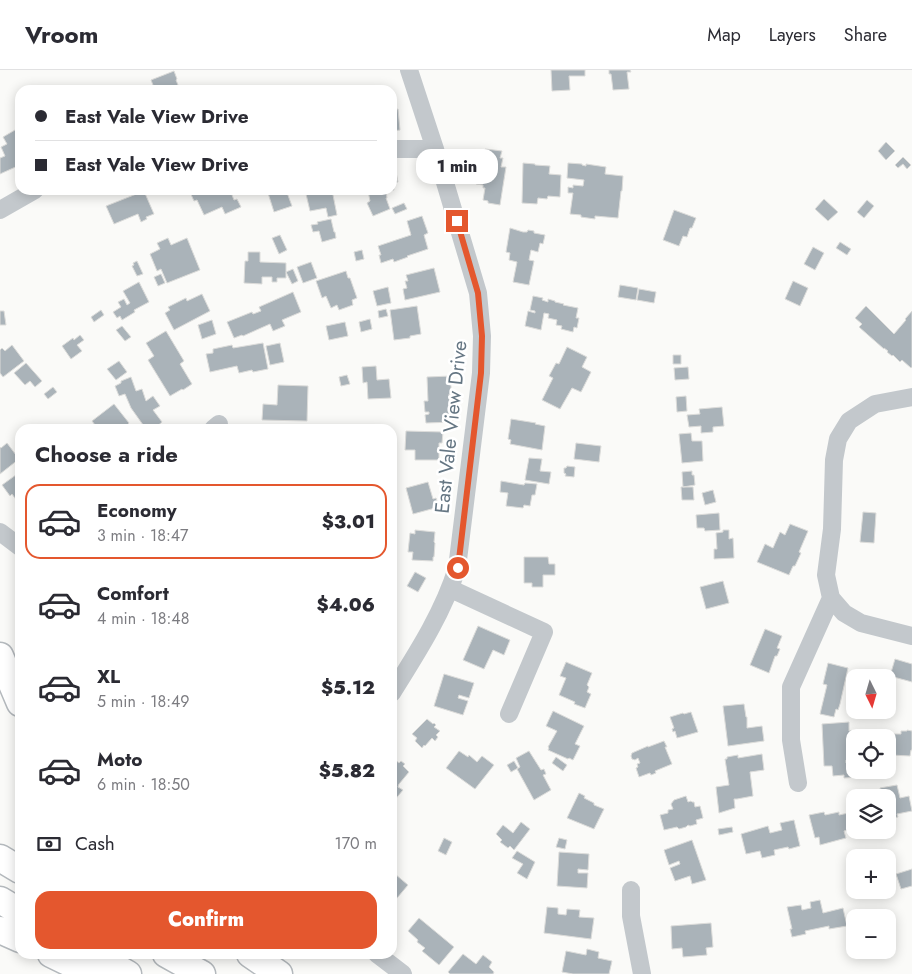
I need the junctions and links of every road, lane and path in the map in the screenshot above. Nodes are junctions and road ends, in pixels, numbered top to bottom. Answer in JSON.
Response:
{"nodes":[{"id":1,"x":409,"y":70,"type":"edge"},
{"id":2,"x":397,"y":149,"type":"edge"},
{"id":3,"x":435,"y":149,"type":"junction"},
{"id":4,"x":26,"y":195,"type":"edge"},
{"id":5,"x":0,"y":210,"type":"edge"},
{"id":6,"x":912,"y":397,"type":"edge"},
{"id":7,"x":0,"y":532,"type":"edge"},
{"id":8,"x":15,"y":542,"type":"edge"},
{"id":9,"x":451,"y":589,"type":"junction"},
{"id":10,"x":831,"y":598,"type":"junction"},
{"id":11,"x":912,"y":636,"type":"edge"},
{"id":12,"x":0,"y":656,"type":"edge"},
{"id":13,"x":397,"y":685,"type":"edge"},
{"id":14,"x":15,"y":692,"type":"edge"},
{"id":15,"x":509,"y":714,"type":"dead end"},
{"id":16,"x":798,"y":783,"type":"dead end"},
{"id":17,"x":0,"y":858,"type":"edge"},
{"id":18,"x":15,"y":867,"type":"edge"},
{"id":19,"x":631,"y":890,"type":"dead end"},
{"id":20,"x":0,"y":900,"type":"edge"},
{"id":21,"x":15,"y":909,"type":"edge"},
{"id":22,"x":0,"y":930,"type":"edge"},
{"id":23,"x":15,"y":937,"type":"edge"},
{"id":24,"x":60,"y":959,"type":"edge"},
{"id":25,"x":101,"y":959,"type":"edge"},
{"id":26,"x":175,"y":959,"type":"edge"},
{"id":27,"x":257,"y":959,"type":"edge"},
{"id":28,"x":384,"y":959,"type":"edge"},
{"id":29,"x":92,"y":974,"type":"edge"},
{"id":30,"x":128,"y":974,"type":"edge"},
{"id":31,"x":202,"y":974,"type":"edge"},
{"id":32,"x":279,"y":974,"type":"edge"},
{"id":33,"x":403,"y":974,"type":"edge"},
{"id":34,"x":642,"y":974,"type":"edge"}],
"edges":[{"from":1,"to":3,"type":"street","name":"East Vale View Drive"},
{"from":2,"to":3,"type":"street"},
{"from":3,"to":9,"type":"street","name":"East Vale View Drive"},
{"from":4,"to":5,"type":"street"},
{"from":6,"to":10,"type":"street"},
{"from":7,"to":8,"type":"street"},
{"from":9,"to":13,"type":"street","name":"East Vale View Drive"},
{"from":9,"to":15,"type":"street"},
{"from":10,"to":11,"type":"street"},
{"from":10,"to":16,"type":"street"},
{"from":12,"to":14,"type":"highway"},
{"from":17,"to":18,"type":"highway"},
{"from":19,"to":34,"type":"street"},
{"from":20,"to":21,"type":"highway"},
{"from":22,"to":23,"type":"highway"},
{"from":24,"to":29,"type":"highway"},
{"from":25,"to":30,"type":"highway"},
{"from":26,"to":31,"type":"highway"},
{"from":27,"to":32,"type":"highway"},
{"from":28,"to":33,"type":"street"}]}
